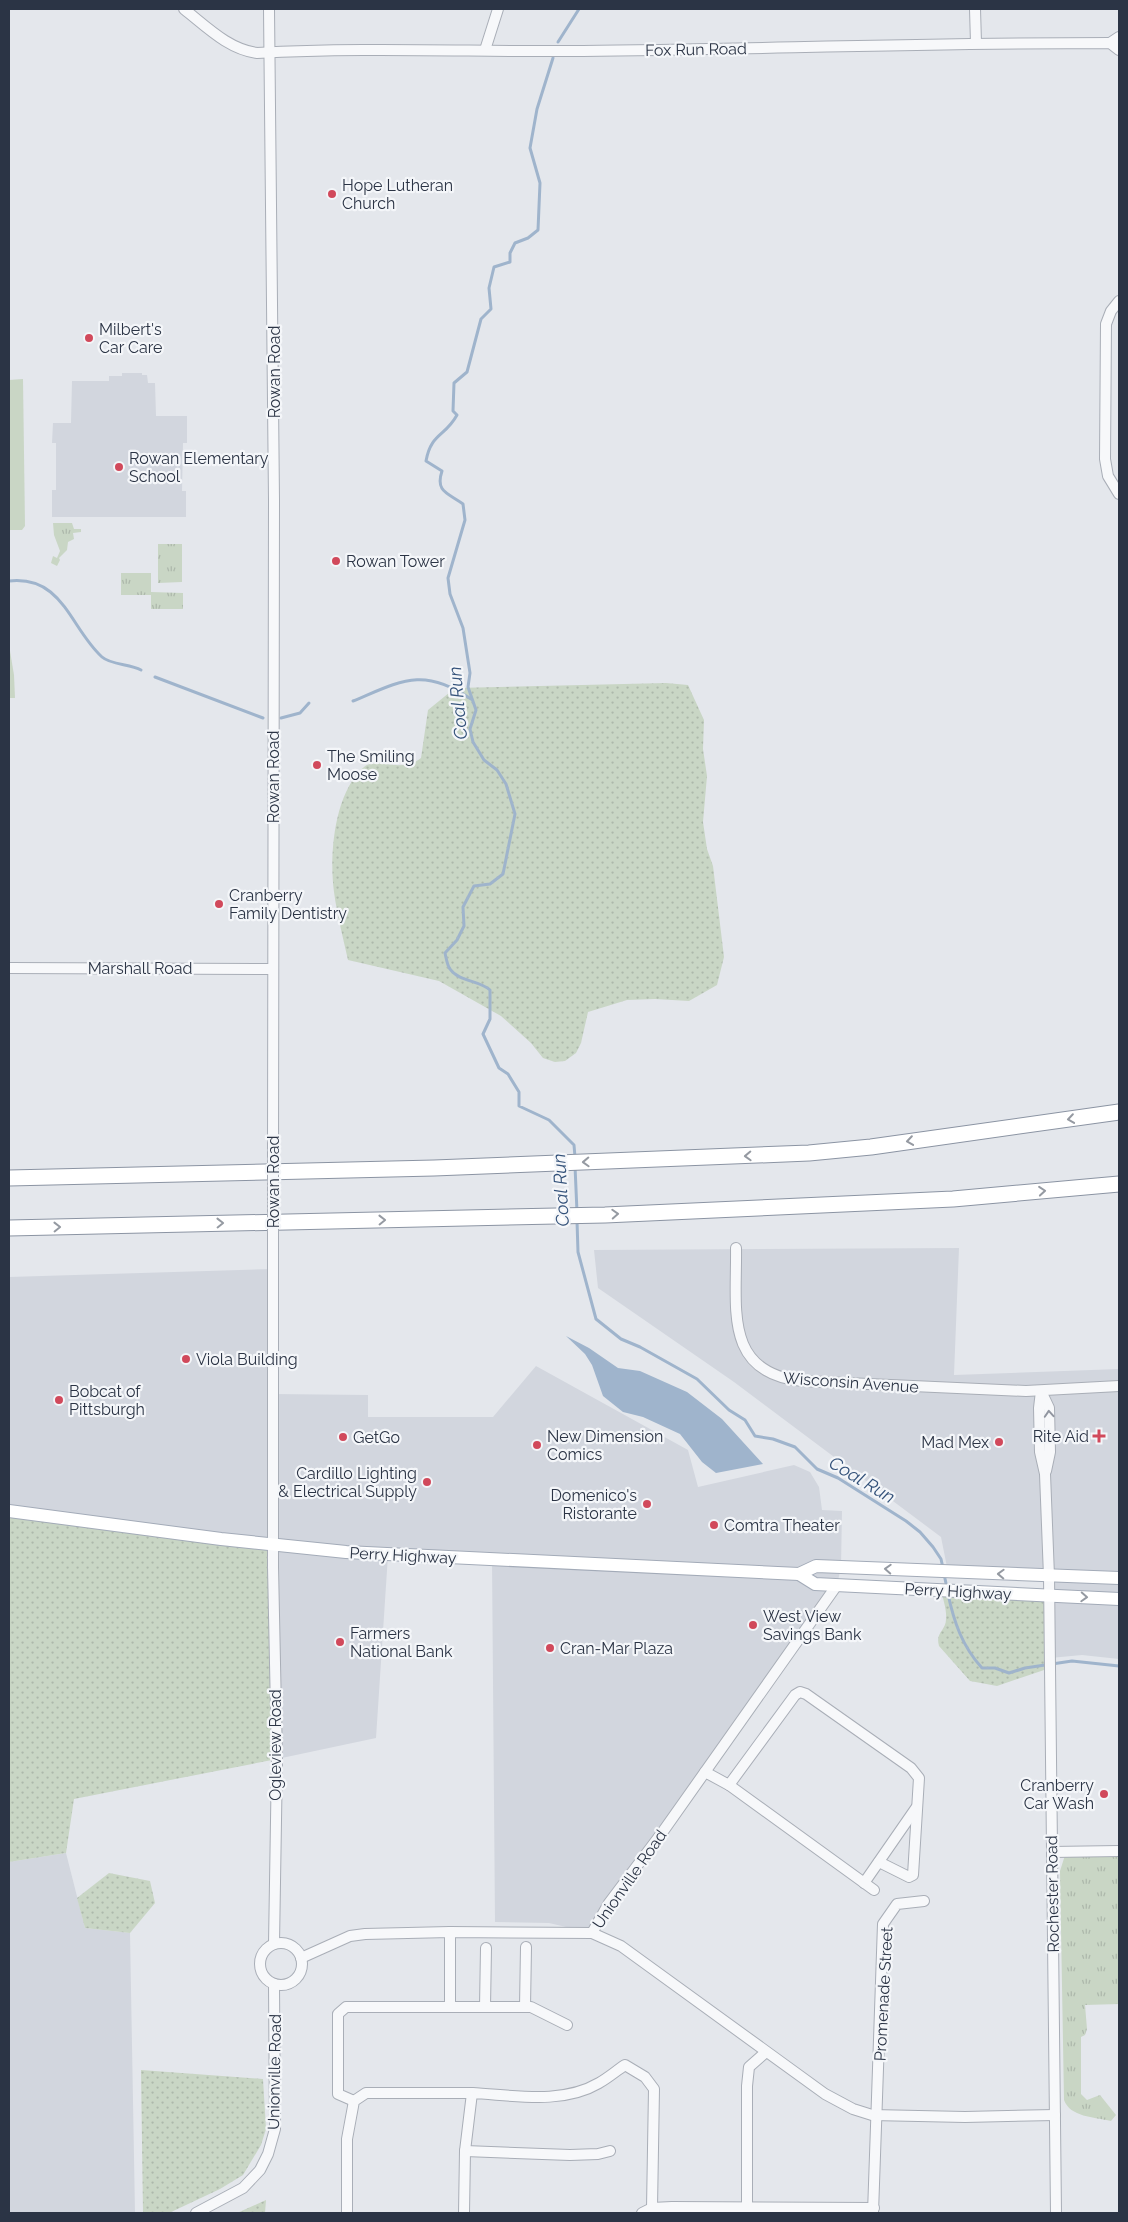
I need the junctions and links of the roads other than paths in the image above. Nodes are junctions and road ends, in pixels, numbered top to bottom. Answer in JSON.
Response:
{"nodes":[{"id":1,"x":184,"y":9,"type":"edge"},
{"id":2,"x":269,"y":9,"type":"edge"},
{"id":3,"x":498,"y":9,"type":"edge"},
{"id":4,"x":975,"y":9,"type":"edge"},
{"id":5,"x":1119,"y":37,"type":"edge"},
{"id":6,"x":976,"y":43,"type":"junction"},
{"id":7,"x":1110,"y":43,"type":"junction"},
{"id":8,"x":485,"y":50,"type":"junction"},
{"id":9,"x":1119,"y":50,"type":"edge"},
{"id":10,"x":270,"y":52,"type":"junction"},
{"id":11,"x":1119,"y":301,"type":"edge"},
{"id":12,"x":1119,"y":494,"type":"edge"},
{"id":13,"x":9,"y":968,"type":"edge"},
{"id":14,"x":272,"y":969,"type":"junction"},
{"id":15,"x":1119,"y":1112,"type":"edge"},
{"id":16,"x":9,"y":1178,"type":"edge"},
{"id":17,"x":1119,"y":1184,"type":"edge"},
{"id":18,"x":9,"y":1228,"type":"edge"},
{"id":19,"x":736,"y":1248,"type":"dead end"},
{"id":20,"x":1119,"y":1386,"type":"edge"},
{"id":21,"x":1041,"y":1391,"type":"junction"},
{"id":22,"x":9,"y":1511,"type":"edge"},
{"id":23,"x":273,"y":1545,"type":"junction"},
{"id":24,"x":799,"y":1574,"type":"junction"},
{"id":25,"x":1049,"y":1576,"type":"junction"},
{"id":26,"x":1119,"y":1578,"type":"edge"},
{"id":27,"x":837,"y":1585,"type":"junction"},
{"id":28,"x":1049,"y":1595,"type":"junction"},
{"id":29,"x":1119,"y":1599,"type":"edge"},
{"id":30,"x":705,"y":1772,"type":"junction"},
{"id":31,"x":729,"y":1785,"type":"junction"},
{"id":32,"x":917,"y":1807,"type":"junction"},
{"id":33,"x":1052,"y":1852,"type":"junction"},
{"id":34,"x":1119,"y":1852,"type":"edge"},
{"id":35,"x":879,"y":1862,"type":"junction"},
{"id":36,"x":864,"y":1883,"type":"junction"},
{"id":37,"x":874,"y":1890,"type":"dead end"},
{"id":38,"x":924,"y":1901,"type":"dead end"},
{"id":39,"x":450,"y":1932,"type":"junction"},
{"id":40,"x":592,"y":1933,"type":"junction"},
{"id":41,"x":274,"y":1944,"type":"junction"},
{"id":42,"x":526,"y":1947,"type":"dead end"},
{"id":43,"x":486,"y":1948,"type":"dead end"},
{"id":44,"x":301,"y":1958,"type":"junction"},
{"id":45,"x":274,"y":1984,"type":"junction"},
{"id":46,"x":450,"y":2007,"type":"junction"},
{"id":47,"x":485,"y":2007,"type":"junction"},
{"id":48,"x":526,"y":2007,"type":"junction"},
{"id":49,"x":567,"y":2025,"type":"dead end"},
{"id":50,"x":766,"y":2052,"type":"junction"},
{"id":51,"x":472,"y":2092,"type":"junction"},
{"id":52,"x":354,"y":2101,"type":"junction"},
{"id":53,"x":877,"y":2115,"type":"junction"},
{"id":54,"x":1055,"y":2115,"type":"junction"},
{"id":55,"x":466,"y":2151,"type":"junction"},
{"id":56,"x":610,"y":2151,"type":"dead end"},
{"id":57,"x":748,"y":2207,"type":"junction"},
{"id":58,"x":652,"y":2208,"type":"junction"},
{"id":59,"x":685,"y":2210,"type":"edge"},
{"id":60,"x":873,"y":2211,"type":"edge"},
{"id":61,"x":196,"y":2213,"type":"edge"},
{"id":62,"x":347,"y":2213,"type":"edge"},
{"id":63,"x":464,"y":2213,"type":"edge"},
{"id":64,"x":642,"y":2213,"type":"edge"},
{"id":65,"x":1056,"y":2213,"type":"edge"}],
"edges":[{"from":1,"to":10,"type":"street","name":"Fox Run Road"},
{"from":2,"to":10,"type":"street","name":"Rowan Road"},
{"from":3,"to":8,"type":"street"},
{"from":4,"to":6,"type":"street"},
{"from":5,"to":7,"type":"street"},
{"from":6,"to":7,"type":"street","name":"Fox Run Road"},
{"from":6,"to":8,"type":"street","name":"Fox Run Road"},
{"from":7,"to":9,"type":"street"},
{"from":8,"to":10,"type":"street","name":"Fox Run Road"},
{"from":10,"to":14,"type":"street","name":"Rowan Road"},
{"from":11,"to":12,"type":"street"},
{"from":13,"to":14,"type":"street","name":"Marshall Road"},
{"from":14,"to":23,"type":"street","name":"Rowan Road","bridge":true},
{"from":15,"to":16,"type":"highway","one_way":true},
{"from":18,"to":17,"type":"highway","one_way":true},
{"from":19,"to":21,"type":"street","name":"Wisconsin Avenue"},
{"from":20,"to":21,"type":"street","name":"Wisconsin Avenue"},
{"from":21,"to":25,"type":"street"},
{"from":22,"to":23,"type":"main road","name":"Perry Highway"},
{"from":23,"to":24,"type":"main road","name":"Perry Highway"},
{"from":23,"to":41,"type":"street","name":"Ogleview Road"},
{"from":25,"to":24,"type":"main road","name":"Perry Highway","one_way":true},
{"from":24,"to":27,"type":"main road","name":"Perry Highway"},
{"from":25,"to":26,"type":"main road","name":"Perry Highway"},
{"from":25,"to":28,"type":"street","name":"Rochester Road"},
{"from":27,"to":28,"type":"main road","name":"Perry Highway"},
{"from":27,"to":30,"type":"street","name":"Unionville Road"},
{"from":28,"to":29,"type":"main road","name":"Perry Highway","one_way":true},
{"from":28,"to":33,"type":"street","name":"Rochester Road"},
{"from":30,"to":31,"type":"street"},
{"from":30,"to":40,"type":"street","name":"Unionville Road"},
{"from":31,"to":32,"type":"street"},
{"from":31,"to":36,"type":"street"},
{"from":32,"to":35,"type":"street"},
{"from":32,"to":35,"type":"street"},
{"from":33,"to":34,"type":"street"},
{"from":33,"to":54,"type":"street","name":"Rochester Road"},
{"from":35,"to":36,"type":"street"},
{"from":36,"to":37,"type":"street"},
{"from":38,"to":53,"type":"street","name":"Promenade Street"},
{"from":39,"to":40,"type":"street","name":"Unionville Road"},
{"from":39,"to":44,"type":"street","name":"Unionville Road"},
{"from":39,"to":46,"type":"street"},
{"from":40,"to":50,"type":"street"},
{"from":41,"to":44,"type":"street"},
{"from":41,"to":45,"type":"street"},
{"from":42,"to":48,"type":"street"},
{"from":43,"to":47,"type":"street"},
{"from":44,"to":45,"type":"street"},
{"from":45,"to":61,"type":"street","name":"Unionville Road"},
{"from":46,"to":47,"type":"street"},
{"from":46,"to":52,"type":"street"},
{"from":47,"to":48,"type":"street"},
{"from":48,"to":49,"type":"street"},
{"from":50,"to":53,"type":"street"},
{"from":50,"to":57,"type":"street"},
{"from":51,"to":52,"type":"street"},
{"from":51,"to":55,"type":"street"},
{"from":51,"to":58,"type":"street"},
{"from":52,"to":62,"type":"street"},
{"from":53,"to":54,"type":"street"},
{"from":53,"to":60,"type":"street","name":"Promenade Street"},
{"from":54,"to":65,"type":"street","name":"Rochester Road"},
{"from":55,"to":56,"type":"street"},
{"from":55,"to":63,"type":"street"},
{"from":57,"to":59,"type":"street"},
{"from":57,"to":60,"type":"street"},
{"from":58,"to":59,"type":"street"},
{"from":58,"to":64,"type":"street"}]}
